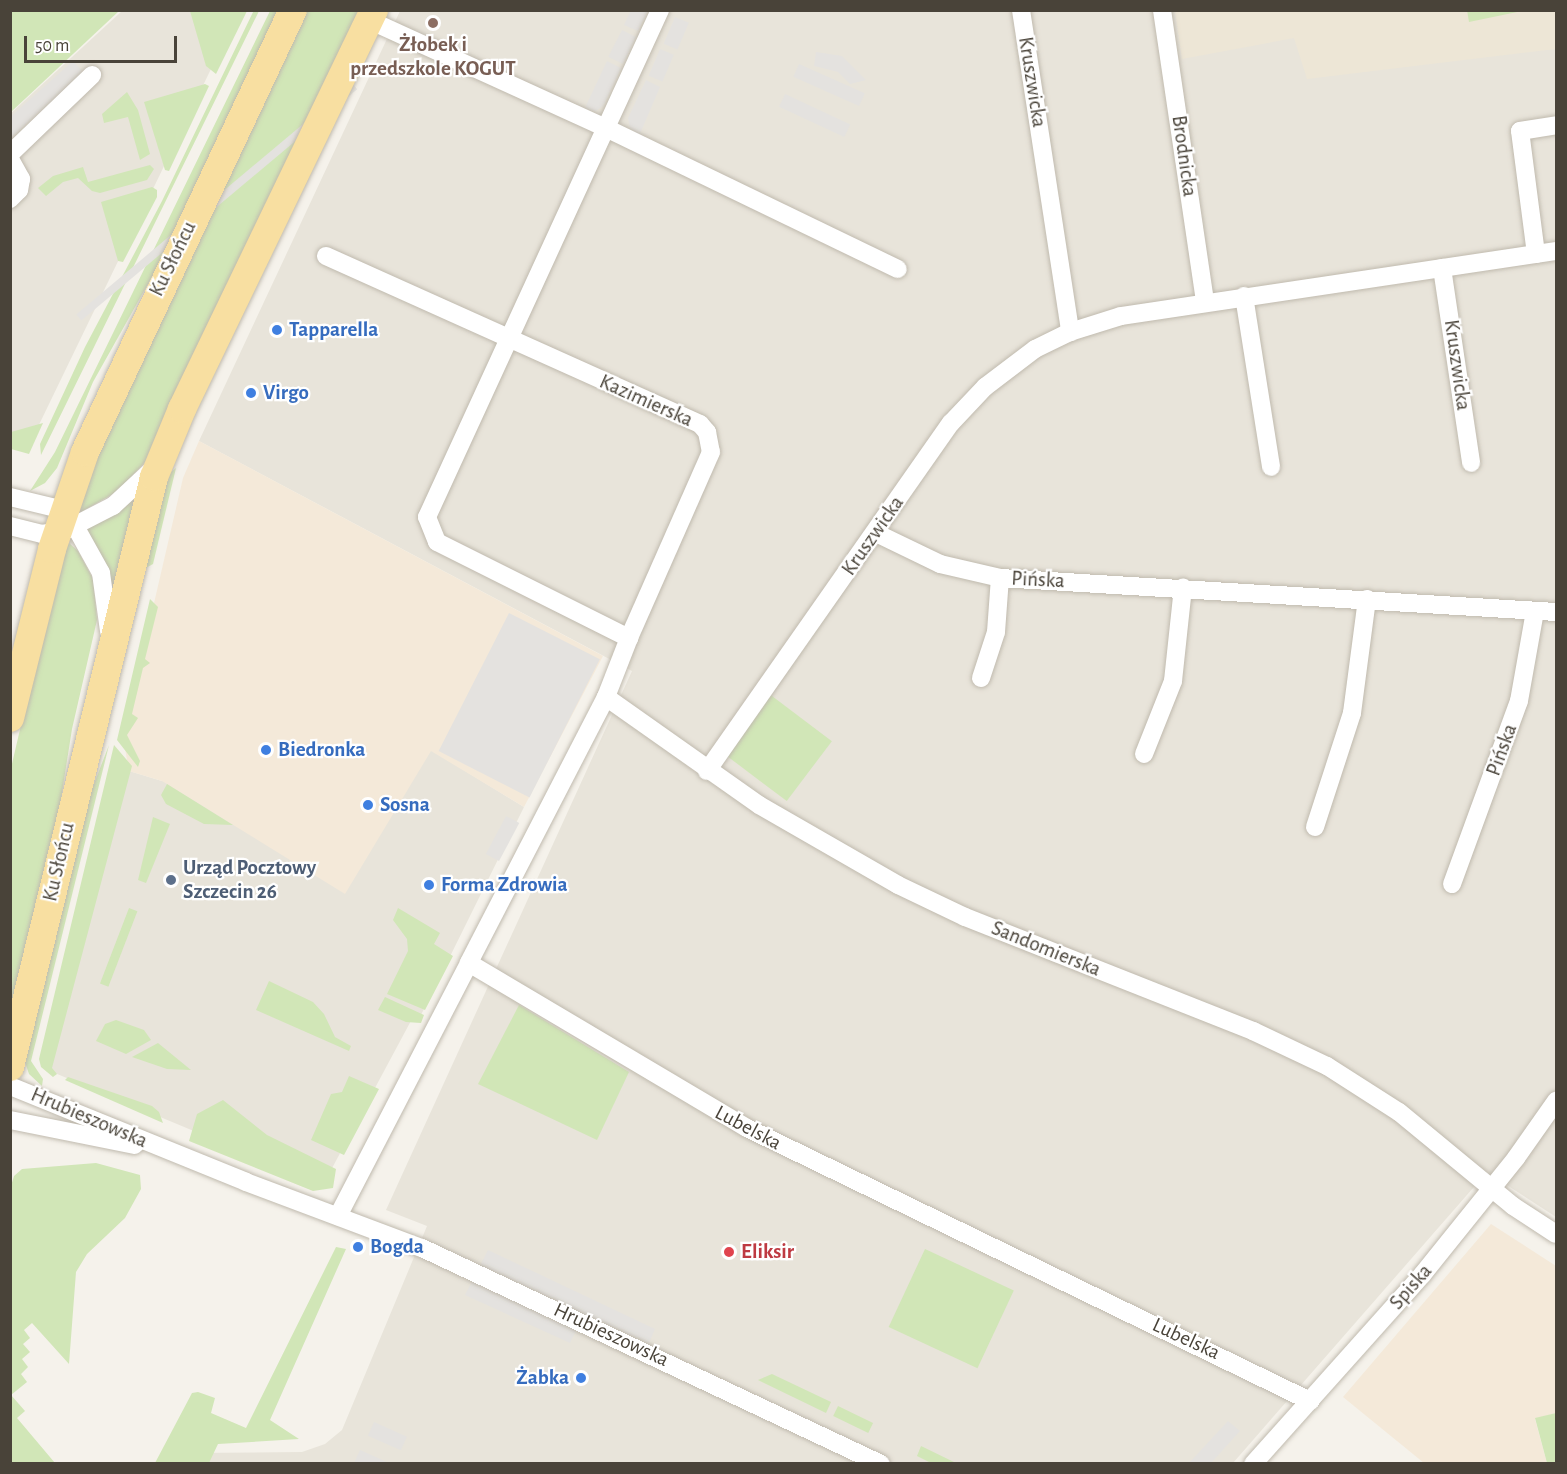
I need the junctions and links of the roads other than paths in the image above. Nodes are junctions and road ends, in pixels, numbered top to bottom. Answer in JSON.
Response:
{"nodes":[{"id":1,"x":293,"y":10,"type":"edge"},
{"id":2,"x":660,"y":10,"type":"edge"},
{"id":3,"x":1021,"y":10,"type":"edge"},
{"id":4,"x":1162,"y":10,"type":"edge"},
{"id":5,"x":371,"y":15,"type":"edge"},
{"id":6,"x":92,"y":75,"type":"dead end"},
{"id":7,"x":1557,"y":125,"type":"edge"},
{"id":8,"x":606,"y":128,"type":"junction"},
{"id":9,"x":10,"y":154,"type":"edge"},
{"id":10,"x":10,"y":159,"type":"edge"},
{"id":11,"x":10,"y":199,"type":"edge"},
{"id":12,"x":1557,"y":251,"type":"edge"},
{"id":13,"x":1536,"y":254,"type":"junction"},
{"id":14,"x":326,"y":256,"type":"dead end"},
{"id":15,"x":1442,"y":268,"type":"junction"},
{"id":16,"x":898,"y":269,"type":"dead end"},
{"id":17,"x":1244,"y":297,"type":"junction"},
{"id":18,"x":1205,"y":302,"type":"junction"},
{"id":19,"x":1070,"y":332,"type":"junction"},
{"id":20,"x":509,"y":339,"type":"junction"},
{"id":21,"x":166,"y":446,"type":"junction"},
{"id":22,"x":1471,"y":463,"type":"dead end"},
{"id":23,"x":1271,"y":467,"type":"dead end"},
{"id":24,"x":10,"y":497,"type":"edge"},
{"id":25,"x":65,"y":524,"type":"junction"},
{"id":26,"x":10,"y":526,"type":"edge"},
{"id":27,"x":876,"y":533,"type":"junction"},
{"id":28,"x":1000,"y":578,"type":"junction"},
{"id":29,"x":1183,"y":588,"type":"junction"},
{"id":30,"x":1367,"y":599,"type":"junction"},
{"id":31,"x":1535,"y":611,"type":"junction"},
{"id":32,"x":1557,"y":612,"type":"edge"},
{"id":33,"x":629,"y":638,"type":"junction"},
{"id":34,"x":108,"y":657,"type":"junction"},
{"id":35,"x":981,"y":678,"type":"dead end"},
{"id":36,"x":606,"y":697,"type":"junction"},
{"id":37,"x":10,"y":718,"type":"edge"},
{"id":38,"x":1144,"y":754,"type":"dead end"},
{"id":39,"x":707,"y":771,"type":"junction"},
{"id":40,"x":1315,"y":827,"type":"dead end"},
{"id":41,"x":1452,"y":884,"type":"dead end"},
{"id":42,"x":469,"y":963,"type":"junction"},
{"id":43,"x":10,"y":1067,"type":"edge"},
{"id":44,"x":10,"y":1086,"type":"edge"},
{"id":45,"x":1557,"y":1101,"type":"edge"},
{"id":46,"x":10,"y":1120,"type":"edge"},
{"id":47,"x":167,"y":1150,"type":"junction"},
{"id":48,"x":1492,"y":1188,"type":"junction"},
{"id":49,"x":338,"y":1216,"type":"junction"},
{"id":50,"x":1557,"y":1234,"type":"edge"},
{"id":51,"x":1310,"y":1401,"type":"junction"},
{"id":52,"x":881,"y":1464,"type":"edge"},
{"id":53,"x":1253,"y":1464,"type":"edge"}],
"edges":[{"from":1,"to":25,"type":"main road","name":"Ku Słońcu"},
{"from":2,"to":8,"type":"street"},
{"from":3,"to":19,"type":"street","name":"Kruszwicka"},
{"from":4,"to":18,"type":"street","name":"Brodnicka"},
{"from":5,"to":8,"type":"street"},
{"from":5,"to":21,"type":"main road","name":"Ku Słońcu"},
{"from":6,"to":9,"type":"street"},
{"from":7,"to":13,"type":"street"},
{"from":8,"to":16,"type":"street"},
{"from":8,"to":20,"type":"street"},
{"from":10,"to":11,"type":"street"},
{"from":12,"to":13,"type":"street","name":"Kruszwicka"},
{"from":13,"to":15,"type":"street","name":"Kruszwicka"},
{"from":14,"to":20,"type":"street","name":"Kazimierska"},
{"from":15,"to":17,"type":"street","name":"Kruszwicka"},
{"from":15,"to":22,"type":"street","name":"Kruszwicka"},
{"from":17,"to":18,"type":"street","name":"Kruszwicka"},
{"from":17,"to":23,"type":"street"},
{"from":18,"to":19,"type":"street","name":"Kruszwicka"},
{"from":19,"to":27,"type":"street","name":"Kruszwicka"},
{"from":20,"to":33,"type":"street"},
{"from":20,"to":33,"type":"street","name":"Kazimierska"},
{"from":21,"to":25,"type":"street","name":"Ku Słońcu"},
{"from":21,"to":34,"type":"main road","name":"Ku Słońcu"},
{"from":24,"to":25,"type":"street"},
{"from":25,"to":26,"type":"street"},
{"from":25,"to":34,"type":"street","name":"Ku Słońcu"},
{"from":25,"to":37,"type":"main road","name":"Ku Słońcu"},
{"from":27,"to":28,"type":"street","name":"Pińska"},
{"from":27,"to":39,"type":"street","name":"Kruszwicka"},
{"from":28,"to":29,"type":"street","name":"Pińska"},
{"from":28,"to":35,"type":"street","name":"Pińska"},
{"from":29,"to":30,"type":"street","name":"Pińska"},
{"from":29,"to":38,"type":"street"},
{"from":30,"to":31,"type":"street","name":"Pińska"},
{"from":30,"to":40,"type":"street"},
{"from":31,"to":32,"type":"street","name":"Pińska"},
{"from":31,"to":41,"type":"street","name":"Pińska"},
{"from":33,"to":36,"type":"street","name":"Kazimierska"},
{"from":34,"to":43,"type":"main road","name":"Ku Słońcu"},
{"from":36,"to":39,"type":"street","name":"Sandomierska"},
{"from":36,"to":42,"type":"street"},
{"from":39,"to":48,"type":"street","name":"Sandomierska"},
{"from":42,"to":49,"type":"street"},
{"from":42,"to":51,"type":"street","name":"Lubelska"},
{"from":44,"to":47,"type":"street","name":"Hrubieszowska"},
{"from":45,"to":48,"type":"street","name":"Spiska"},
{"from":46,"to":47,"type":"street","name":"Hrubieszowska"},
{"from":47,"to":49,"type":"street","name":"Hrubieszowska"},
{"from":48,"to":50,"type":"street","name":"Sandomierska"},
{"from":48,"to":51,"type":"street","name":"Spiska"},
{"from":49,"to":52,"type":"street","name":"Hrubieszowska"},
{"from":51,"to":53,"type":"street","name":"Spiska"}]}
